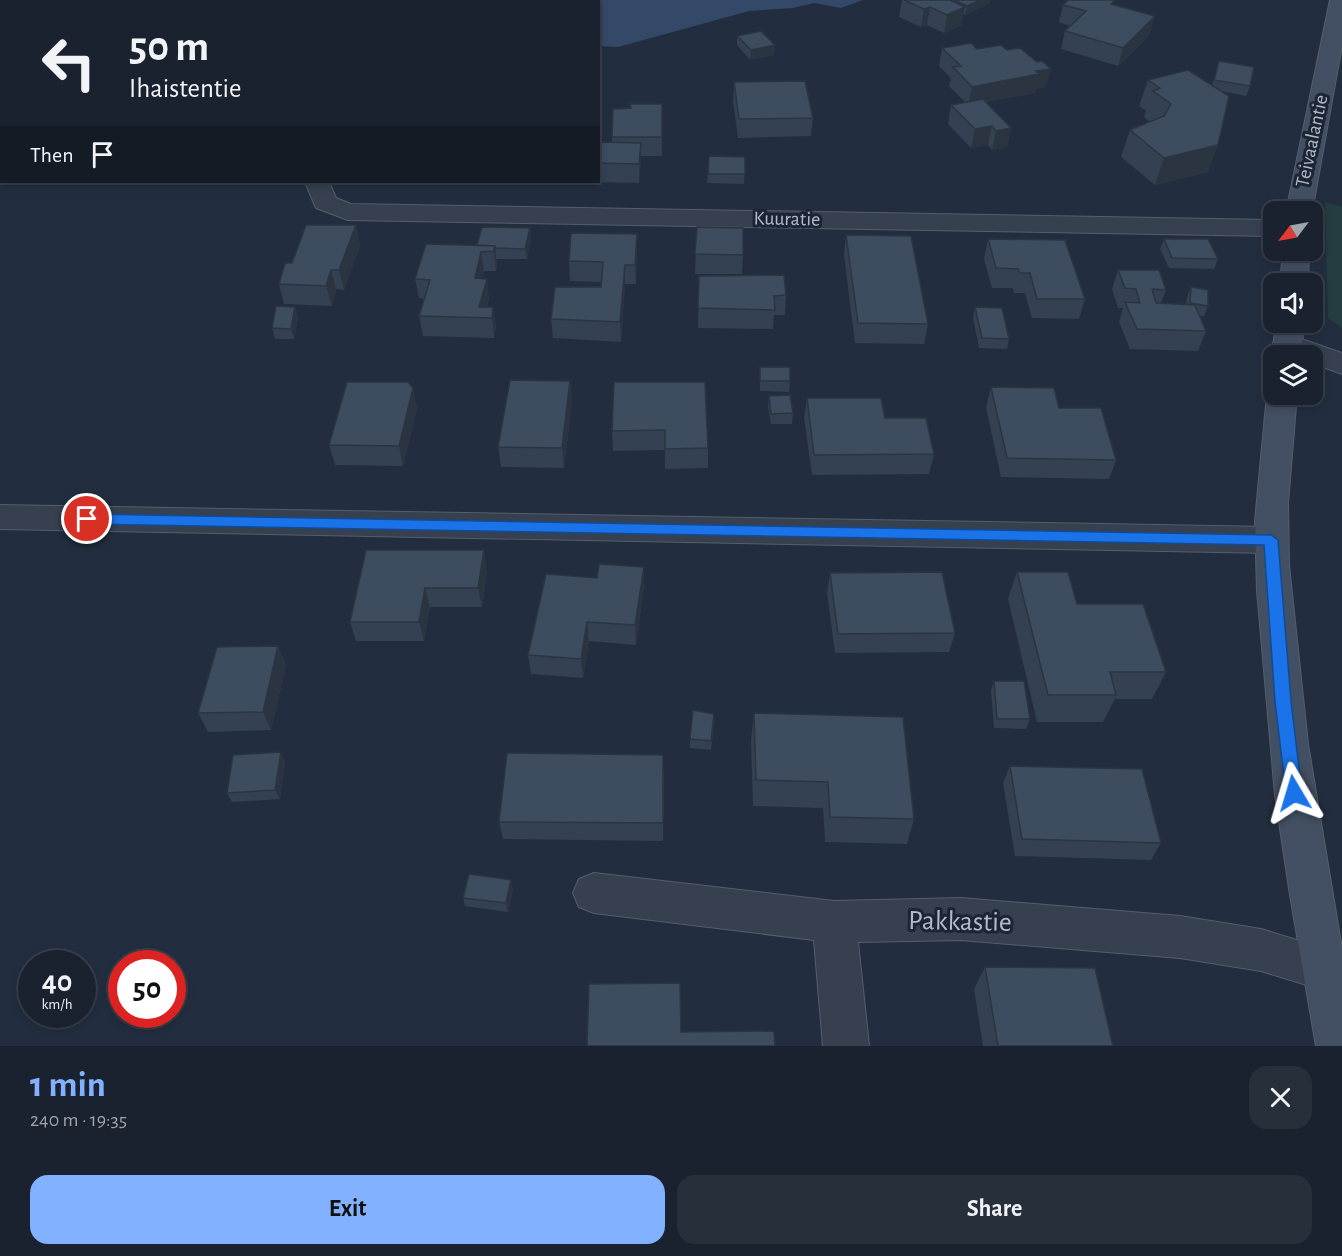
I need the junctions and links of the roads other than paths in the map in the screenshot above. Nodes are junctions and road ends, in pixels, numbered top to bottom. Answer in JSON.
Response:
{"nodes":[{"id":1,"x":1340,"y":0,"type":"edge"},
{"id":2,"x":1335,"y":66,"type":"edge"},
{"id":3,"x":317,"y":183,"type":"edge"},
{"id":4,"x":1302,"y":201,"type":"edge"},
{"id":5,"x":1263,"y":228,"type":"edge"},
{"id":6,"x":1288,"y":340,"type":"edge"},
{"id":7,"x":1342,"y":364,"type":"edge"},
{"id":8,"x":1281,"y":405,"type":"edge"},
{"id":9,"x":0,"y":517,"type":"edge"},
{"id":10,"x":1271,"y":540,"type":"junction"},
{"id":11,"x":594,"y":893,"type":"dead end"},
{"id":12,"x":834,"y":922,"type":"junction"},
{"id":13,"x":1323,"y":968,"type":"junction"},
{"id":14,"x":846,"y":1046,"type":"edge"},
{"id":15,"x":1339,"y":1046,"type":"edge"}],
"edges":[{"from":1,"to":2,"type":"main road","name":"Teivaalantie"},
{"from":2,"to":4,"type":"main road","name":"Teivaalantie"},
{"from":3,"to":5,"type":"street","name":"Kuuratie"},
{"from":6,"to":7,"type":"street"},
{"from":8,"to":10,"type":"main road"},
{"from":9,"to":10,"type":"street"},
{"from":10,"to":13,"type":"main road"},
{"from":11,"to":12,"type":"street","name":"Pakkastie"},
{"from":12,"to":13,"type":"street","name":"Pakkastie"},
{"from":12,"to":14,"type":"street"},
{"from":13,"to":15,"type":"main road"}]}
